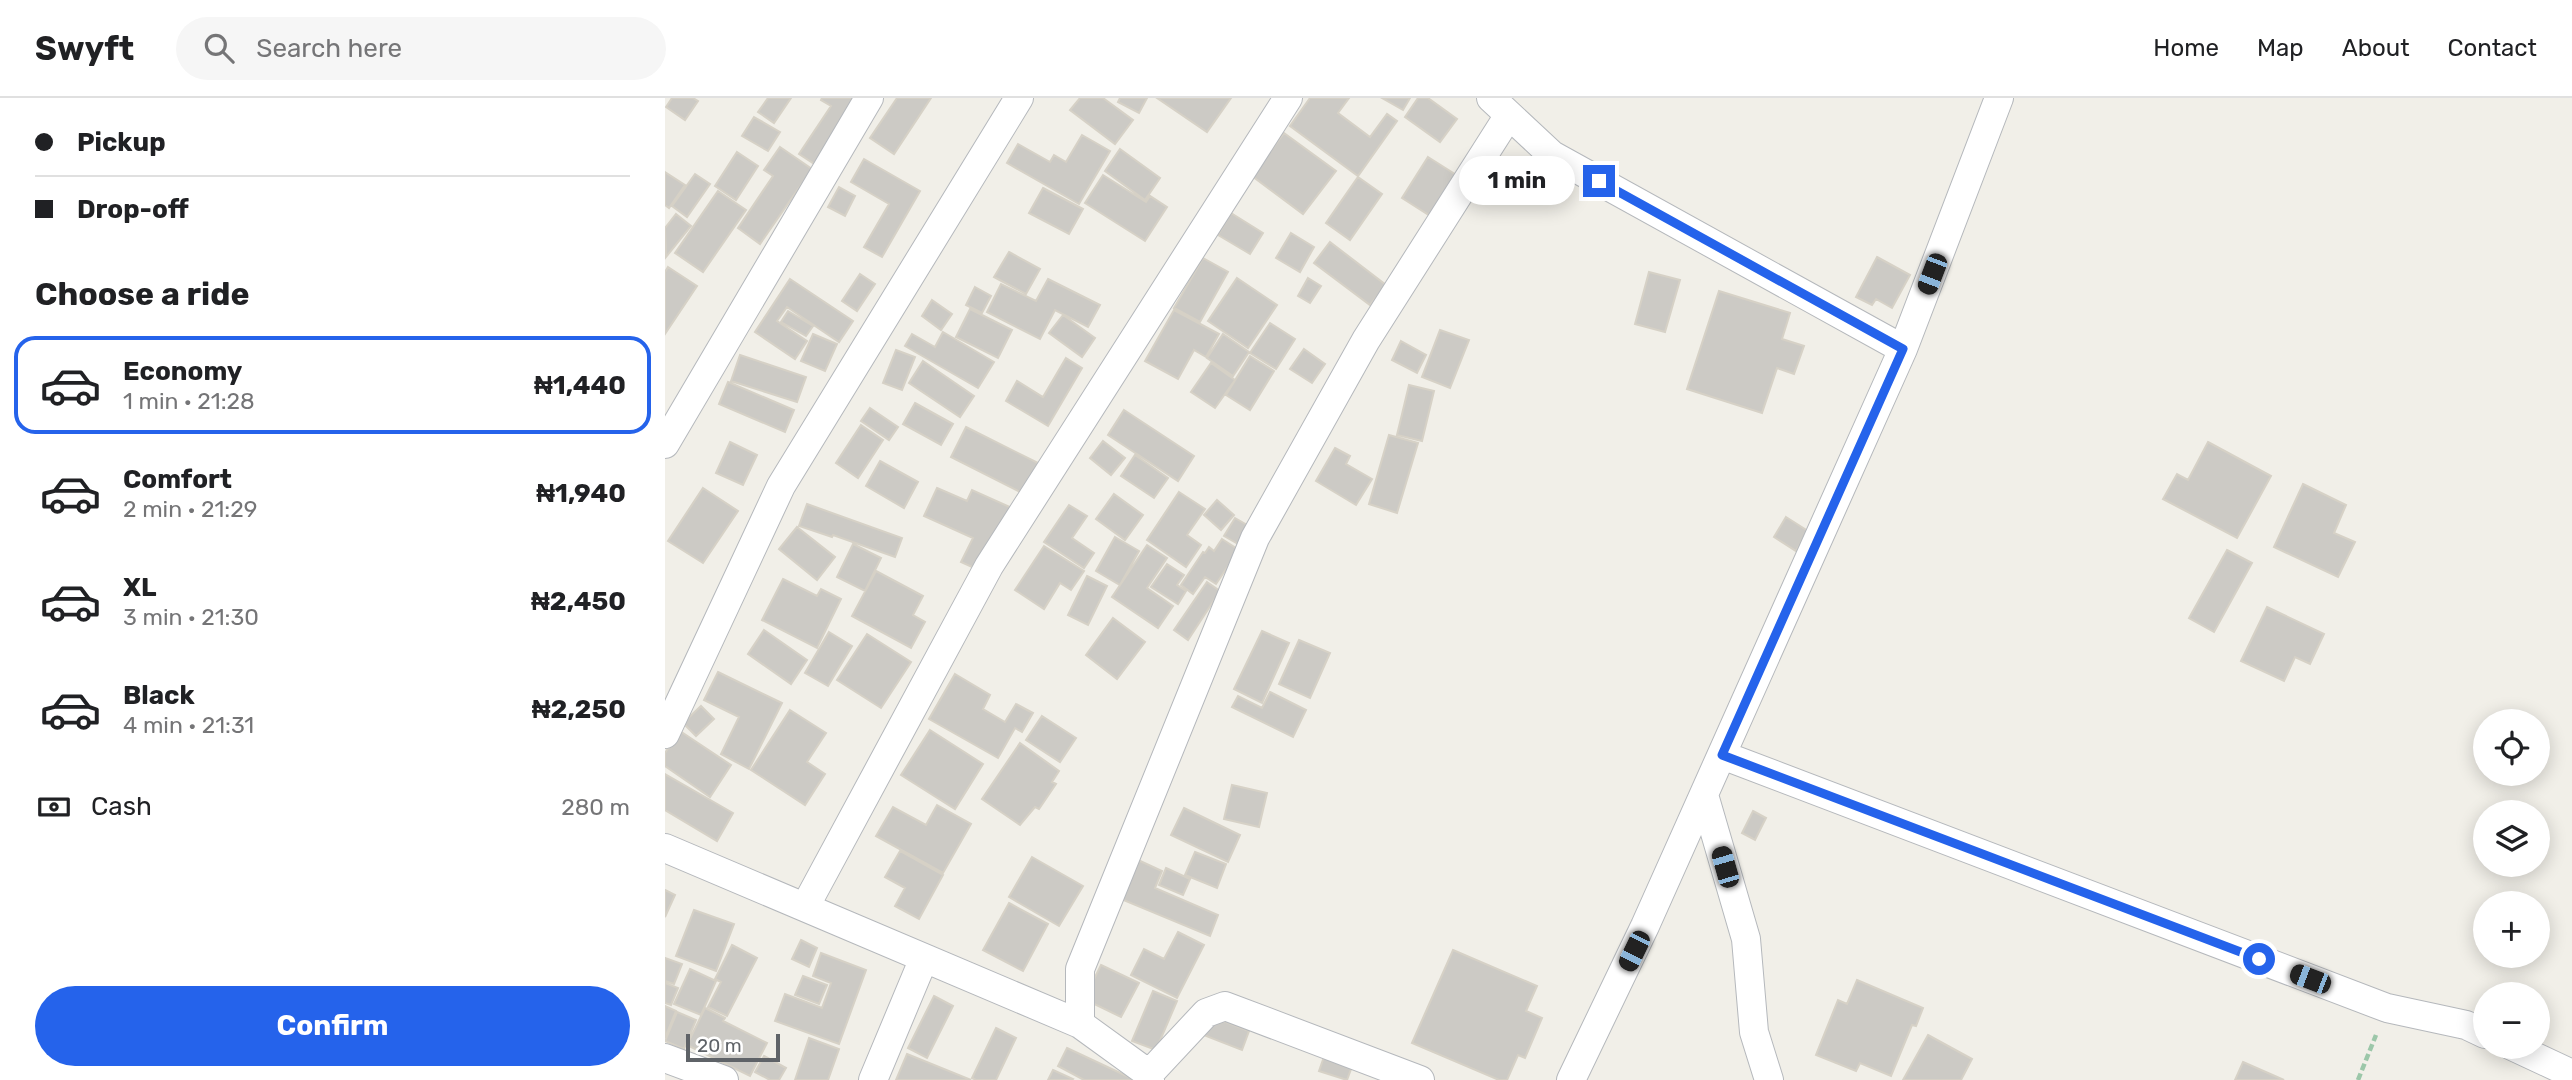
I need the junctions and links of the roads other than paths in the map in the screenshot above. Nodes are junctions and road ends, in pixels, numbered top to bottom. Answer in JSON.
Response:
{"nodes":[{"id":1,"x":869,"y":98,"type":"edge"},
{"id":2,"x":1019,"y":98,"type":"edge"},
{"id":3,"x":1288,"y":98,"type":"edge"},
{"id":4,"x":1999,"y":98,"type":"edge"},
{"id":5,"x":1500,"y":106,"type":"edge"},
{"id":6,"x":1903,"y":349,"type":"junction"},
{"id":7,"x":665,"y":443,"type":"edge"},
{"id":8,"x":665,"y":734,"type":"edge"},
{"id":9,"x":1722,"y":755,"type":"junction"},
{"id":10,"x":1704,"y":795,"type":"junction"},
{"id":11,"x":665,"y":848,"type":"edge"},
{"id":12,"x":805,"y":907,"type":"junction"},
{"id":13,"x":923,"y":958,"type":"junction"},
{"id":14,"x":1080,"y":1024,"type":"junction"},
{"id":15,"x":2473,"y":1028,"type":"edge"},
{"id":16,"x":665,"y":1058,"type":"edge"},
{"id":17,"x":2540,"y":1059,"type":"edge"},
{"id":18,"x":2572,"y":1074,"type":"edge"},
{"id":19,"x":1149,"y":1077,"type":"edge"},
{"id":20,"x":1579,"y":1077,"type":"edge"},
{"id":21,"x":725,"y":1080,"type":"edge"},
{"id":22,"x":873,"y":1080,"type":"edge"},
{"id":23,"x":1420,"y":1080,"type":"edge"},
{"id":24,"x":1769,"y":1080,"type":"edge"}],
"edges":[{"from":1,"to":7,"type":"street"},
{"from":2,"to":8,"type":"street"},
{"from":3,"to":12,"type":"street"},
{"from":4,"to":6,"type":"street"},
{"from":5,"to":6,"type":"street"},
{"from":5,"to":14,"type":"street"},
{"from":6,"to":9,"type":"street"},
{"from":9,"to":10,"type":"street"},
{"from":9,"to":15,"type":"street"},
{"from":10,"to":20,"type":"street"},
{"from":10,"to":24,"type":"street"},
{"from":11,"to":12,"type":"street"},
{"from":12,"to":13,"type":"street"},
{"from":13,"to":14,"type":"street"},
{"from":13,"to":22,"type":"street"},
{"from":14,"to":19,"type":"street"},
{"from":16,"to":21,"type":"street"},
{"from":17,"to":18,"type":"street"},
{"from":19,"to":23,"type":"street"}]}
